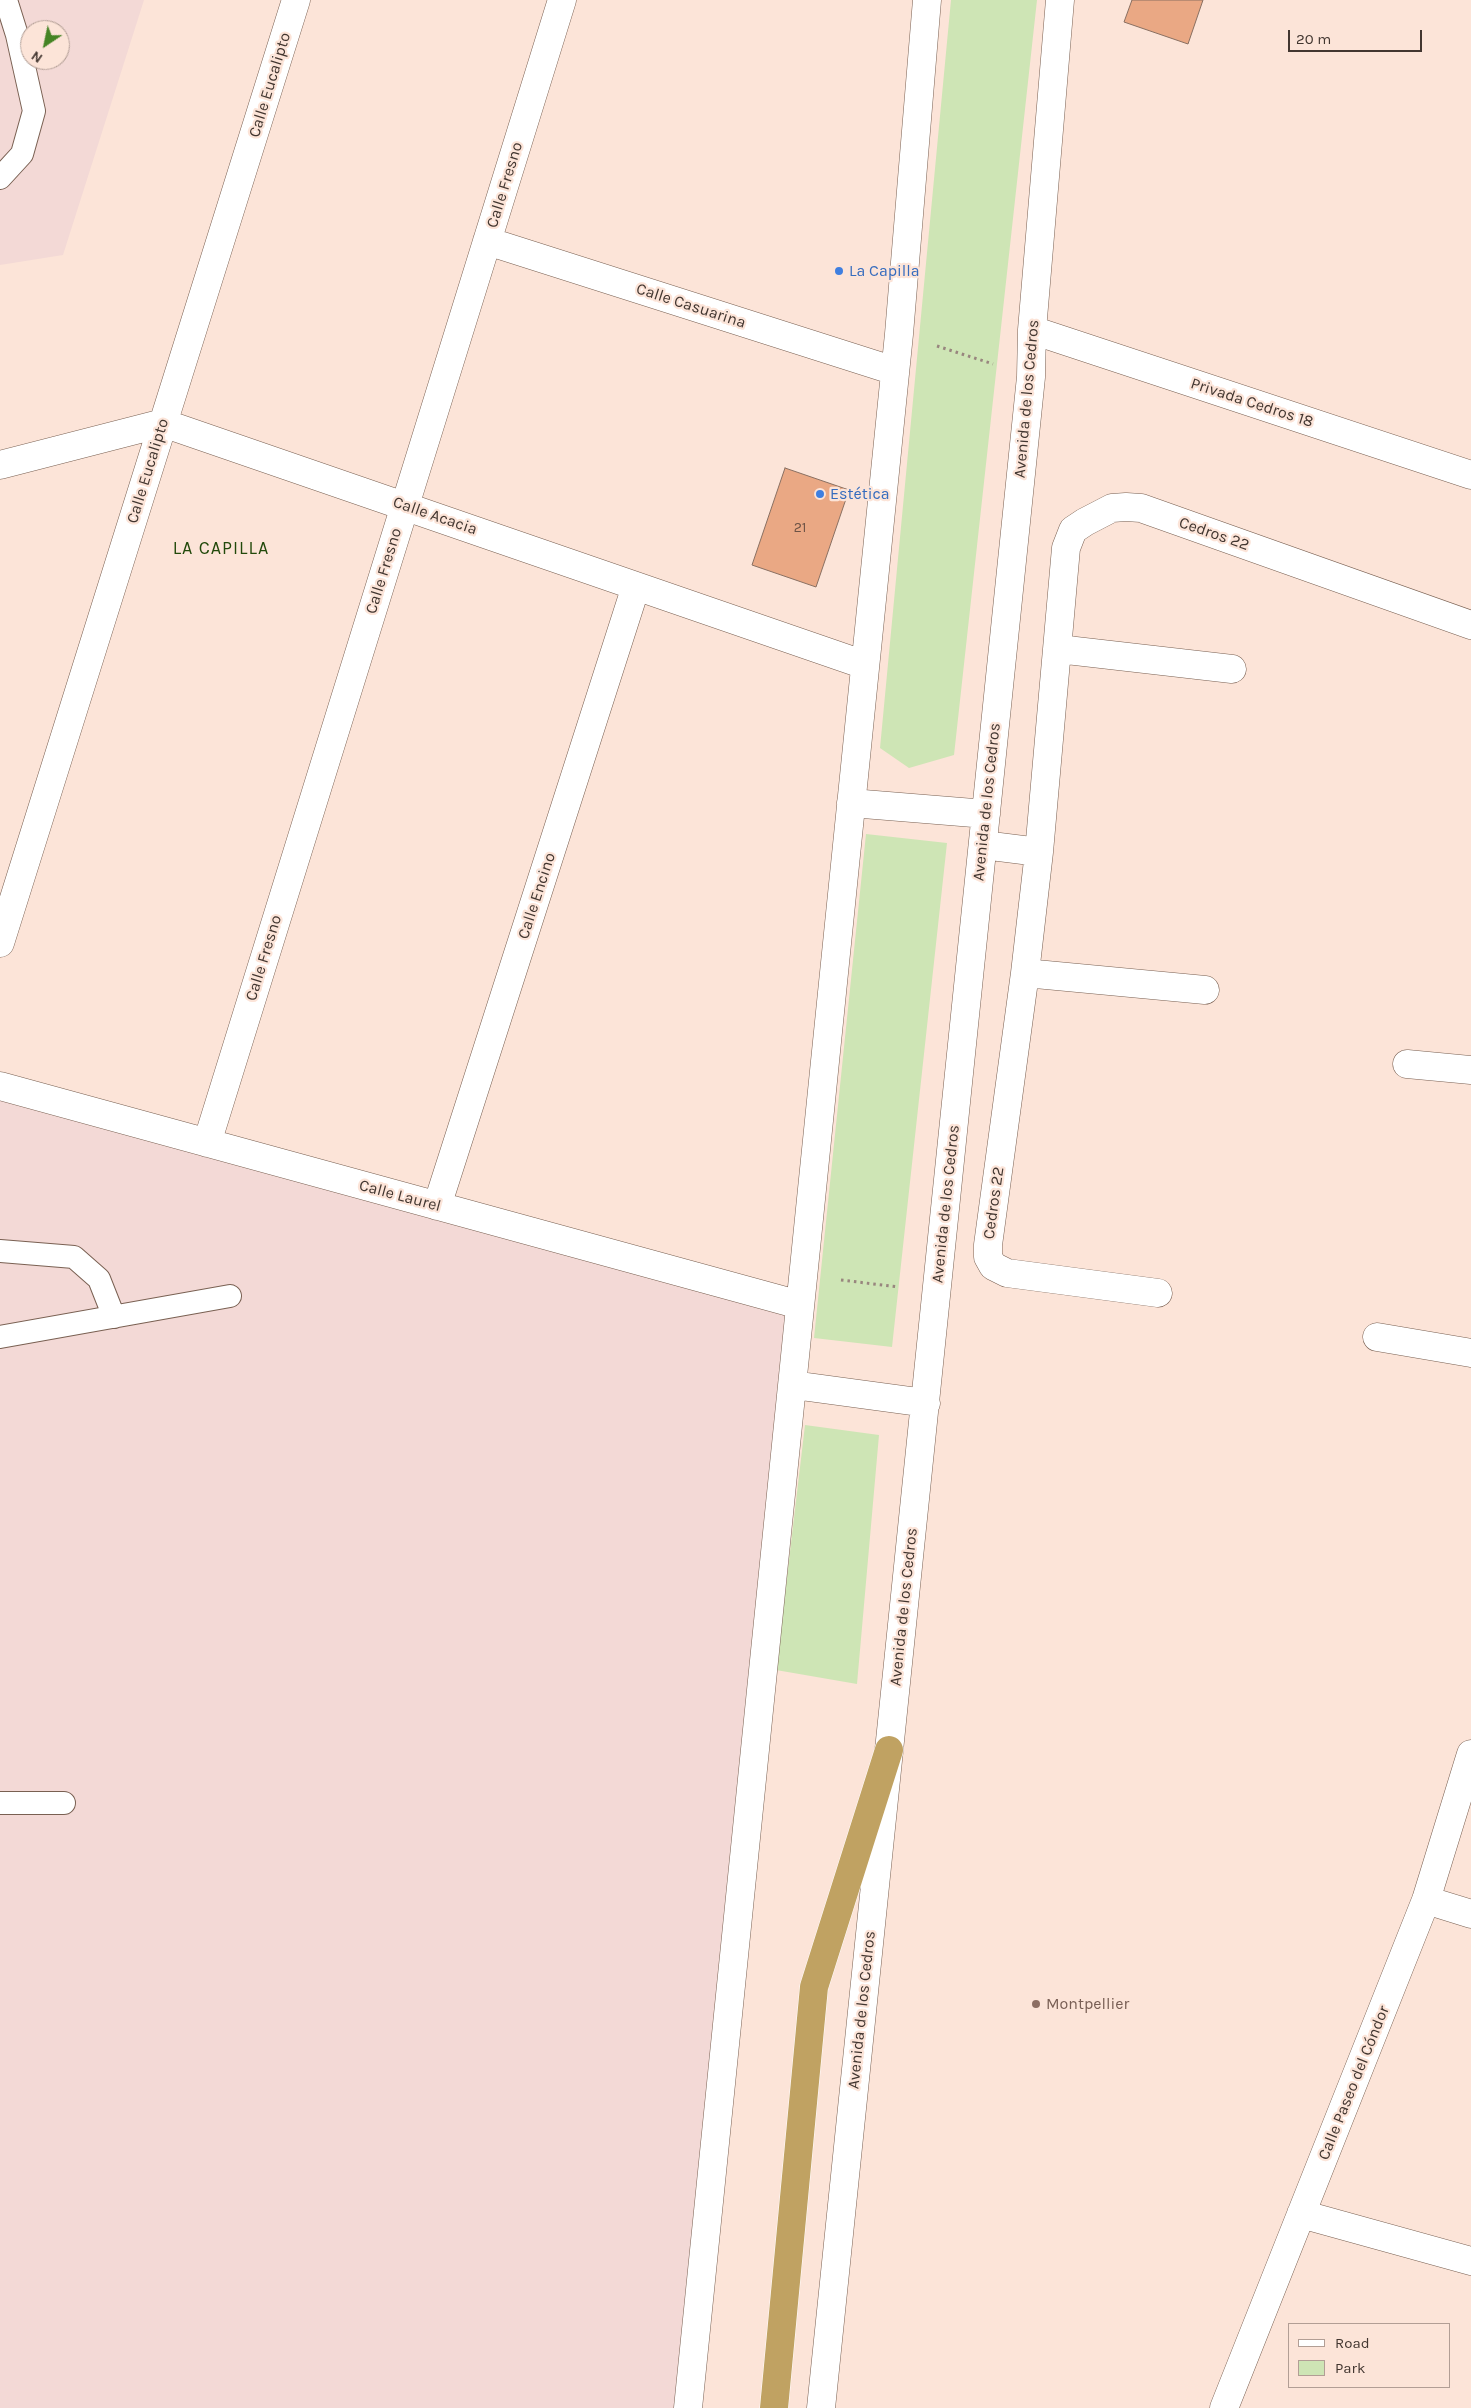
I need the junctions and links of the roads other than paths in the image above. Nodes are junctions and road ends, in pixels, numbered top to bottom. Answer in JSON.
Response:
{"nodes":[{"id":1,"x":6,"y":0,"type":"edge"},
{"id":2,"x":296,"y":0,"type":"edge"},
{"id":3,"x":562,"y":0,"type":"edge"},
{"id":4,"x":927,"y":0,"type":"edge"},
{"id":5,"x":1060,"y":0,"type":"edge"},
{"id":6,"x":0,"y":178,"type":"edge"},
{"id":7,"x":487,"y":240,"type":"junction"},
{"id":8,"x":1032,"y":330,"type":"junction"},
{"id":9,"x":895,"y":371,"type":"junction"},
{"id":10,"x":163,"y":423,"type":"junction"},
{"id":11,"x":0,"y":465,"type":"edge"},
{"id":12,"x":1471,"y":475,"type":"edge"},
{"id":13,"x":405,"y":506,"type":"junction"},
{"id":14,"x":636,"y":586,"type":"junction"},
{"id":15,"x":1471,"y":624,"type":"edge"},
{"id":16,"x":1058,"y":649,"type":"junction"},
{"id":17,"x":865,"y":665,"type":"junction"},
{"id":18,"x":1232,"y":669,"type":"dead end"},
{"id":19,"x":851,"y":803,"type":"junction"},
{"id":20,"x":986,"y":814,"type":"junction"},
{"id":21,"x":983,"y":845,"type":"junction"},
{"id":22,"x":1039,"y":852,"type":"junction"},
{"id":23,"x":0,"y":942,"type":"edge"},
{"id":24,"x":1025,"y":973,"type":"junction"},
{"id":25,"x":1205,"y":990,"type":"dead end"},
{"id":26,"x":1407,"y":1064,"type":"dead end"},
{"id":27,"x":1471,"y":1070,"type":"edge"},
{"id":28,"x":0,"y":1086,"type":"edge"},
{"id":29,"x":207,"y":1143,"type":"junction"},
{"id":30,"x":437,"y":1206,"type":"junction"},
{"id":31,"x":0,"y":1251,"type":"edge"},
{"id":32,"x":1158,"y":1293,"type":"dead end"},
{"id":33,"x":230,"y":1296,"type":"dead end"},
{"id":34,"x":800,"y":1305,"type":"junction"},
{"id":35,"x":114,"y":1317,"type":"junction"},
{"id":36,"x":0,"y":1337,"type":"edge"},
{"id":37,"x":1377,"y":1337,"type":"dead end"},
{"id":38,"x":1471,"y":1353,"type":"edge"},
{"id":39,"x":793,"y":1386,"type":"junction"},
{"id":40,"x":926,"y":1402,"type":"junction"},
{"id":41,"x":889,"y":1750,"type":"junction"},
{"id":42,"x":1471,"y":1754,"type":"edge"},
{"id":43,"x":0,"y":1803,"type":"edge"},
{"id":44,"x":64,"y":1803,"type":"dead end"},
{"id":45,"x":1426,"y":1900,"type":"junction"},
{"id":46,"x":1471,"y":1914,"type":"edge"},
{"id":47,"x":1302,"y":2214,"type":"junction"},
{"id":48,"x":1471,"y":2261,"type":"edge"},
{"id":49,"x":688,"y":2408,"type":"edge"},
{"id":50,"x":774,"y":2408,"type":"edge"},
{"id":51,"x":821,"y":2408,"type":"edge"},
{"id":52,"x":1224,"y":2408,"type":"edge"}],
"edges":[{"from":1,"to":6,"type":"lane"},
{"from":2,"to":10,"type":"street","name":"Calle Eucalipto"},
{"from":3,"to":7,"type":"street","name":"Calle Fresno"},
{"from":4,"to":9,"type":"street"},
{"from":5,"to":8,"type":"street","name":"Avenida de los Cedros"},
{"from":7,"to":9,"type":"street","name":"Calle Casuarina"},
{"from":7,"to":13,"type":"street","name":"Calle Fresno"},
{"from":8,"to":12,"type":"street","name":"Privada Cedros 18"},
{"from":8,"to":20,"type":"street","name":"Avenida de los Cedros"},
{"from":9,"to":17,"type":"street"},
{"from":10,"to":11,"type":"street"},
{"from":10,"to":13,"type":"street","name":"Calle Acacia"},
{"from":10,"to":23,"type":"street","name":"Calle Eucalipto"},
{"from":13,"to":14,"type":"street","name":"Calle Acacia"},
{"from":13,"to":29,"type":"street","name":"Calle Fresno"},
{"from":14,"to":17,"type":"street","name":"Calle Acacia"},
{"from":14,"to":30,"type":"street","name":"Calle Encino"},
{"from":15,"to":16,"type":"street","name":"Cedros 22"},
{"from":16,"to":18,"type":"street"},
{"from":16,"to":22,"type":"street","name":"Cedros 22"},
{"from":17,"to":19,"type":"street"},
{"from":19,"to":20,"type":"street"},
{"from":19,"to":34,"type":"street"},
{"from":20,"to":21,"type":"street","name":"Avenida de los Cedros"},
{"from":21,"to":22,"type":"street"},
{"from":21,"to":40,"type":"street","name":"Avenida de los Cedros"},
{"from":22,"to":24,"type":"street","name":"Cedros 22"},
{"from":24,"to":25,"type":"street"},
{"from":24,"to":32,"type":"street","name":"Cedros 22"},
{"from":26,"to":27,"type":"street"},
{"from":28,"to":29,"type":"street","name":"Calle Laurel"},
{"from":29,"to":30,"type":"street","name":"Calle Laurel"},
{"from":30,"to":34,"type":"street","name":"Calle Laurel"},
{"from":31,"to":35,"type":"lane"},
{"from":33,"to":35,"type":"lane"},
{"from":34,"to":39,"type":"street"},
{"from":35,"to":36,"type":"lane"},
{"from":37,"to":38,"type":"street"},
{"from":39,"to":40,"type":"street"},
{"from":39,"to":49,"type":"street"},
{"from":40,"to":41,"type":"street","name":"Avenida de los Cedros"},
{"from":41,"to":50,"type":"highway"},
{"from":41,"to":51,"type":"street","name":"Avenida de los Cedros"},
{"from":42,"to":45,"type":"street","name":"Calle Paseo del Cóndor"},
{"from":43,"to":44,"type":"lane"},
{"from":45,"to":46,"type":"street"},
{"from":45,"to":47,"type":"street","name":"Calle Paseo del Cóndor"},
{"from":47,"to":48,"type":"street"},
{"from":47,"to":52,"type":"street","name":"Calle Paseo del Cóndor"}]}
